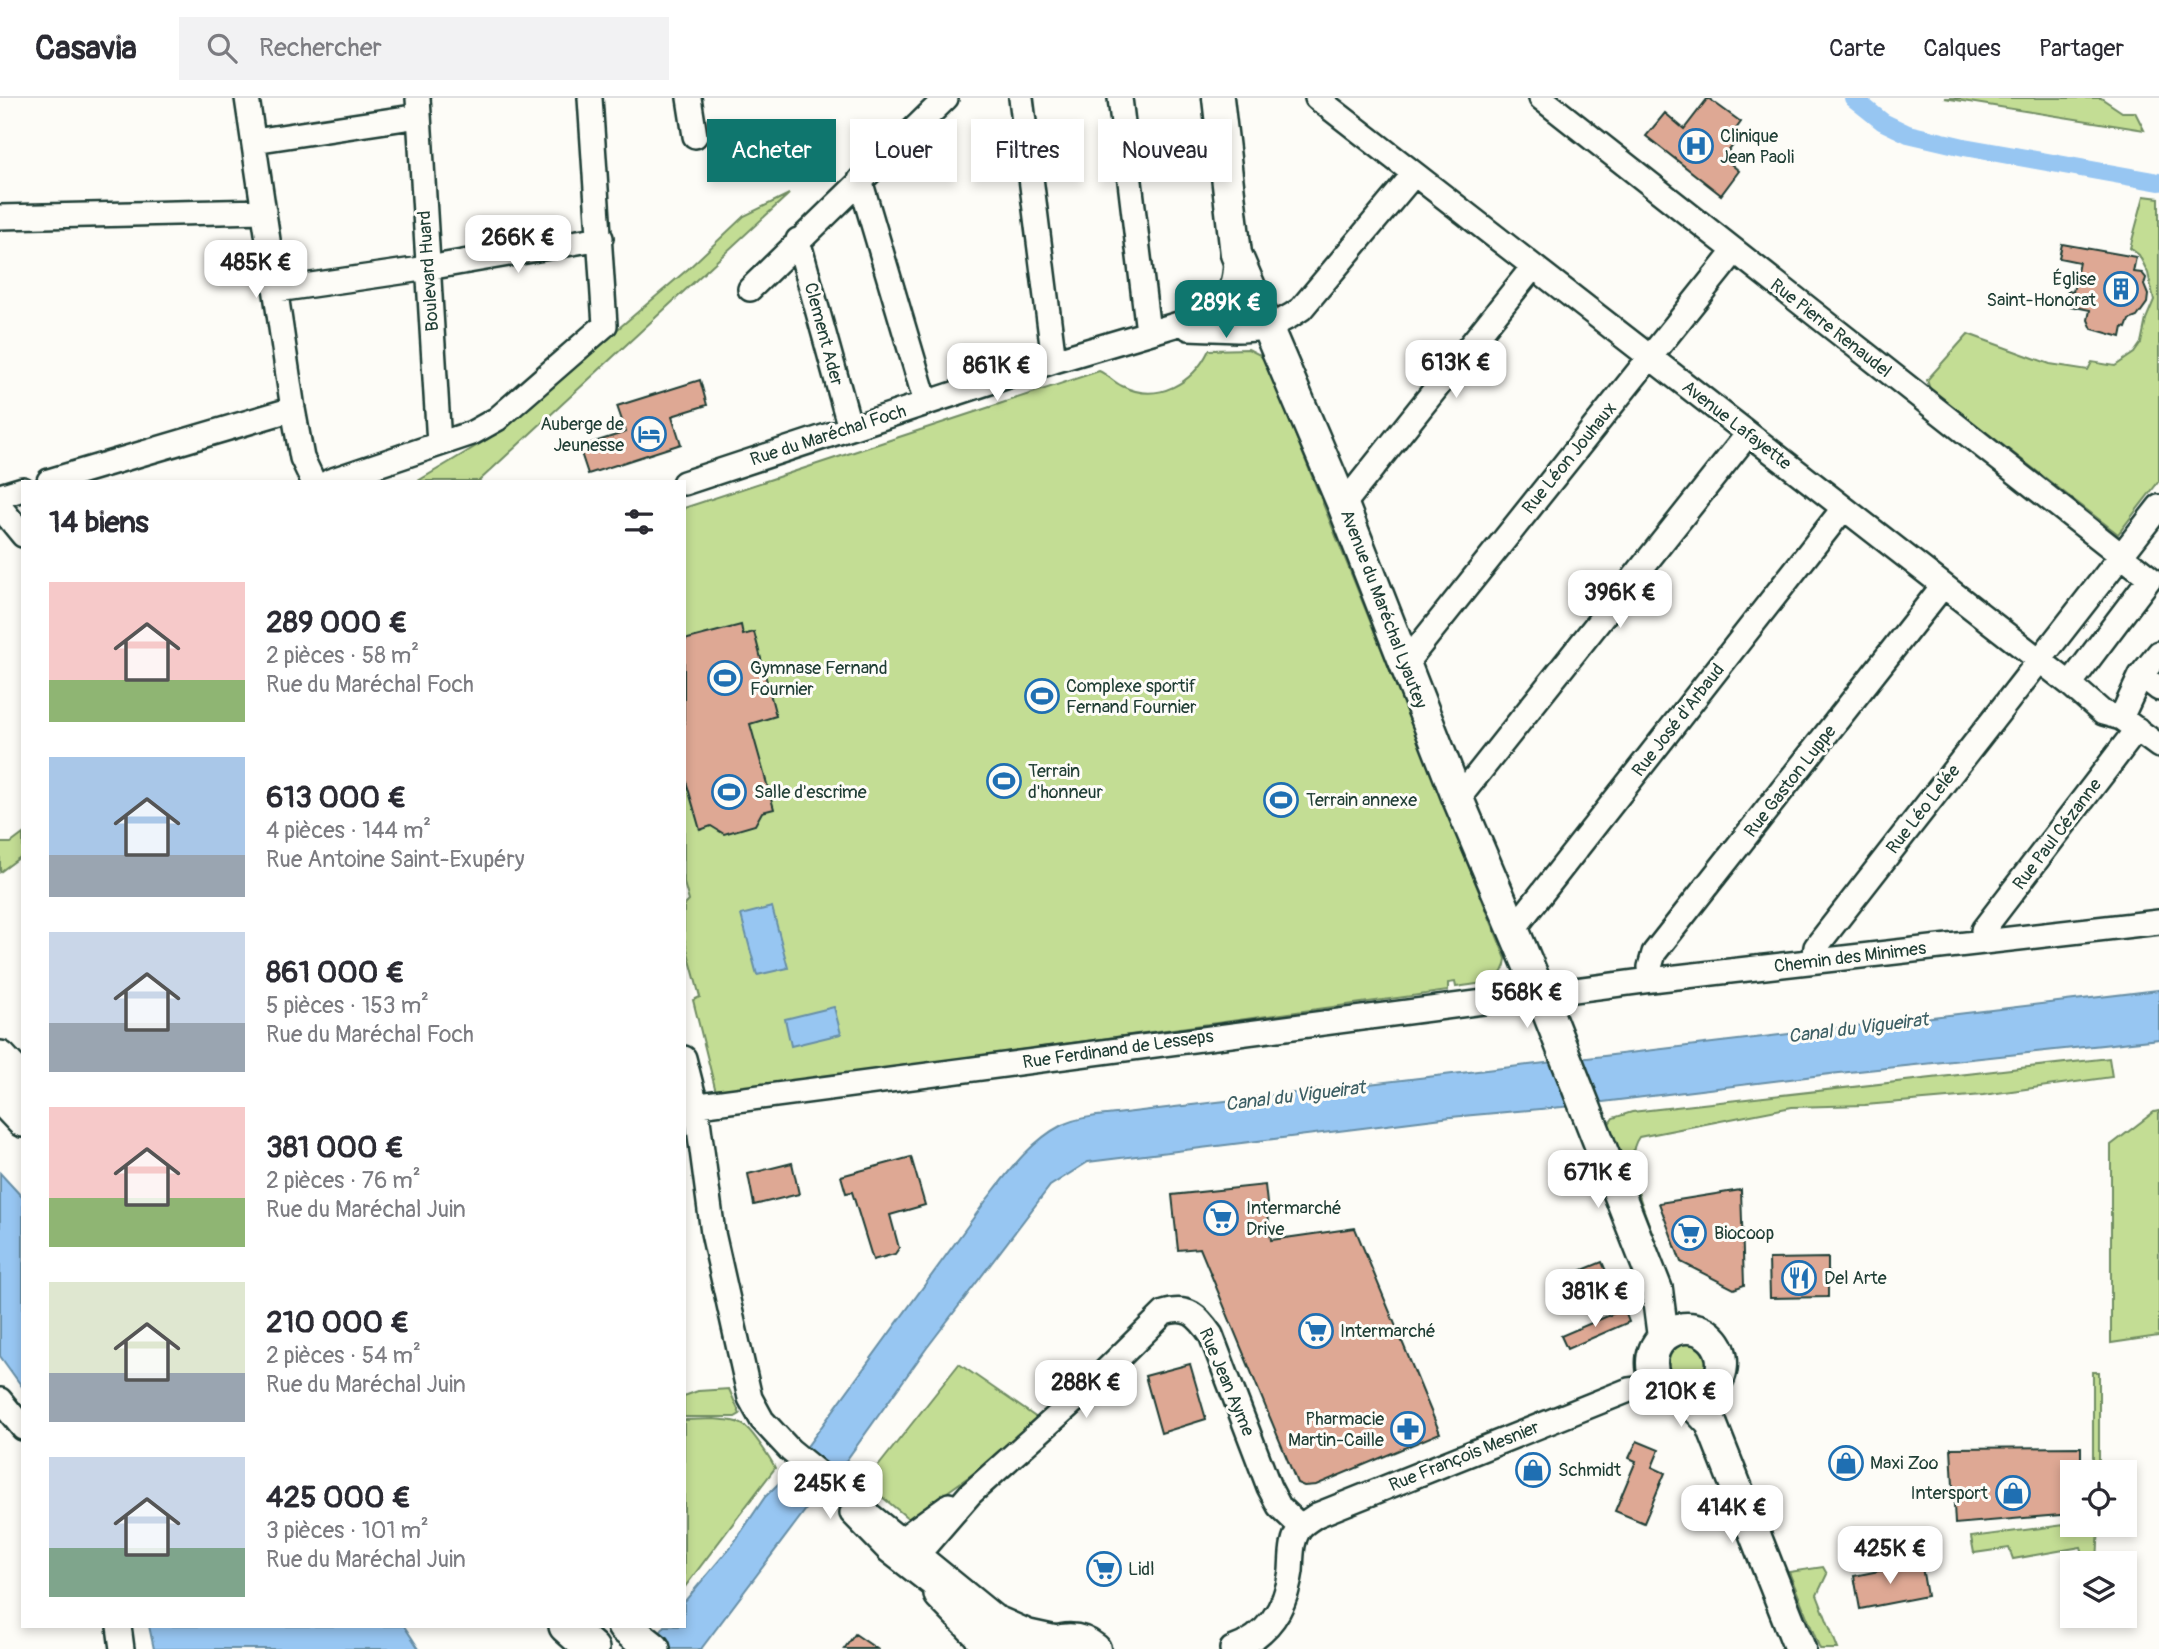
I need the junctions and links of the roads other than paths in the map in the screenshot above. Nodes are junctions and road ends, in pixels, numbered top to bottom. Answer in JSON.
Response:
{"nodes":[{"id":1,"x":247,"y":98,"type":"edge"},
{"id":2,"x":590,"y":98,"type":"edge"},
{"id":3,"x":689,"y":98,"type":"edge"},
{"id":4,"x":946,"y":98,"type":"edge"},
{"id":5,"x":1021,"y":98,"type":"edge"},
{"id":6,"x":1119,"y":98,"type":"edge"},
{"id":7,"x":1218,"y":98,"type":"edge"},
{"id":8,"x":1317,"y":98,"type":"edge"},
{"id":9,"x":1541,"y":98,"type":"edge"},
{"id":10,"x":419,"y":107,"type":"edge"},
{"id":11,"x":924,"y":119,"type":"edge"},
{"id":12,"x":695,"y":136,"type":"dead end"},
{"id":13,"x":254,"y":141,"type":"junction"},
{"id":14,"x":1414,"y":174,"type":"junction"},
{"id":15,"x":858,"y":182,"type":"edge"},
{"id":16,"x":861,"y":182,"type":"edge"},
{"id":17,"x":264,"y":211,"type":"junction"},
{"id":18,"x":0,"y":217,"type":"edge"},
{"id":19,"x":601,"y":238,"type":"junction"},
{"id":20,"x":798,"y":240,"type":"junction"},
{"id":21,"x":1734,"y":252,"type":"junction"},
{"id":22,"x":1237,"y":254,"type":"junction"},
{"id":23,"x":1533,"y":267,"type":"junction"},
{"id":24,"x":428,"y":268,"type":"junction"},
{"id":25,"x":750,"y":289,"type":"dead end"},
{"id":26,"x":276,"y":290,"type":"junction"},
{"id":27,"x":1261,"y":313,"type":"junction"},
{"id":28,"x":1177,"y":326,"type":"junction"},
{"id":29,"x":1148,"y":332,"type":"junction"},
{"id":30,"x":1649,"y":358,"type":"junction"},
{"id":31,"x":1054,"y":361,"type":"junction"},
{"id":32,"x":926,"y":403,"type":"junction"},
{"id":33,"x":293,"y":409,"type":"junction"},
{"id":34,"x":850,"y":428,"type":"junction"},
{"id":35,"x":1748,"y":434,"type":"junction"},
{"id":36,"x":439,"y":444,"type":"junction"},
{"id":37,"x":52,"y":480,"type":"edge"},
{"id":38,"x":313,"y":480,"type":"edge"},
{"id":39,"x":333,"y":480,"type":"edge"},
{"id":40,"x":386,"y":480,"type":"edge"},
{"id":41,"x":686,"y":482,"type":"edge"},
{"id":42,"x":21,"y":490,"type":"edge"},
{"id":43,"x":0,"y":496,"type":"edge"},
{"id":44,"x":1343,"y":505,"type":"junction"},
{"id":45,"x":0,"y":507,"type":"edge"},
{"id":46,"x":2159,"y":507,"type":"edge"},
{"id":47,"x":1843,"y":509,"type":"junction"},
{"id":48,"x":21,"y":533,"type":"edge"},
{"id":49,"x":2122,"y":555,"type":"junction"},
{"id":50,"x":1942,"y":587,"type":"junction"},
{"id":51,"x":2159,"y":653,"type":"edge"},
{"id":52,"x":2039,"y":660,"type":"junction"},
{"id":53,"x":1405,"y":664,"type":"junction"},
{"id":54,"x":2150,"y":682,"type":"edge"},
{"id":55,"x":2070,"y":684,"type":"junction"},
{"id":56,"x":2129,"y":723,"type":"junction"},
{"id":57,"x":2159,"y":746,"type":"edge"},
{"id":58,"x":1458,"y":799,"type":"junction"},
{"id":59,"x":2159,"y":922,"type":"edge"},
{"id":60,"x":1513,"y":930,"type":"junction"},
{"id":61,"x":1984,"y":941,"type":"junction"},
{"id":62,"x":1814,"y":961,"type":"junction"},
{"id":63,"x":1651,"y":980,"type":"junction"},
{"id":64,"x":1541,"y":995,"type":"junction"},
{"id":65,"x":0,"y":1058,"type":"edge"},
{"id":66,"x":686,"y":1074,"type":"edge"},
{"id":67,"x":21,"y":1081,"type":"edge"},
{"id":68,"x":0,"y":1096,"type":"edge"},
{"id":69,"x":690,"y":1106,"type":"edge"},
{"id":70,"x":21,"y":1118,"type":"edge"},
{"id":71,"x":1676,"y":1332,"type":"junction"},
{"id":72,"x":1656,"y":1377,"type":"junction"},
{"id":73,"x":1714,"y":1387,"type":"junction"},
{"id":74,"x":1686,"y":1398,"type":"junction"},
{"id":75,"x":0,"y":1400,"type":"edge"},
{"id":76,"x":1711,"y":1423,"type":"junction"},
{"id":77,"x":21,"y":1426,"type":"edge"},
{"id":78,"x":839,"y":1489,"type":"junction"},
{"id":79,"x":1300,"y":1526,"type":"junction"},
{"id":80,"x":911,"y":1546,"type":"junction"},
{"id":81,"x":941,"y":1594,"type":"junction"},
{"id":82,"x":119,"y":1628,"type":"edge"},
{"id":83,"x":559,"y":1628,"type":"edge"},
{"id":84,"x":568,"y":1628,"type":"edge"},
{"id":85,"x":1053,"y":1644,"type":"edge"},
{"id":86,"x":122,"y":1649,"type":"edge"},
{"id":87,"x":581,"y":1649,"type":"edge"},
{"id":88,"x":593,"y":1649,"type":"edge"},
{"id":89,"x":986,"y":1649,"type":"edge"},
{"id":90,"x":1021,"y":1649,"type":"edge"},
{"id":91,"x":1095,"y":1649,"type":"edge"},
{"id":92,"x":1232,"y":1649,"type":"edge"},
{"id":93,"x":1800,"y":1649,"type":"edge"}],
"edges":[{"from":1,"to":13,"type":"street"},
{"from":2,"to":19,"type":"street"},
{"from":3,"to":12,"type":"street"},
{"from":4,"to":11,"type":"street"},
{"from":5,"to":31,"type":"street"},
{"from":6,"to":29,"type":"street"},
{"from":7,"to":22,"type":"main road","name":"Avenue du Maréchal Lyautey"},
{"from":8,"to":14,"type":"street","name":"Avenue Lafayette"},
{"from":9,"to":21,"type":"street","name":"Rue Pierre Renaudel"},
{"from":10,"to":13,"type":"street"},
{"from":10,"to":24,"type":"street","name":"Boulevard Huard"},
{"from":13,"to":17,"type":"street"},
{"from":14,"to":23,"type":"street","name":"Avenue Lafayette"},
{"from":14,"to":27,"type":"street","name":"Rue du Maréchal Foch"},
{"from":15,"to":20,"type":"street"},
{"from":16,"to":32,"type":"street"},
{"from":17,"to":18,"type":"street"},
{"from":17,"to":26,"type":"street"},
{"from":19,"to":24,"type":"street"},
{"from":19,"to":36,"type":"street"},
{"from":20,"to":25,"type":"street"},
{"from":20,"to":34,"type":"street","name":"Clement Ader"},
{"from":21,"to":30,"type":"street","name":"Rue Léon Jouhaux"},
{"from":21,"to":49,"type":"street","name":"Rue Pierre Renaudel"},
{"from":22,"to":27,"type":"main road","name":"Avenue du Maréchal Lyautey"},
{"from":22,"to":28,"type":"street","name":"Rue du Maréchal Foch"},
{"from":23,"to":30,"type":"street","name":"Avenue Lafayette"},
{"from":23,"to":44,"type":"street"},
{"from":24,"to":26,"type":"street"},
{"from":24,"to":36,"type":"street","name":"Boulevard Huard"},
{"from":26,"to":33,"type":"street"},
{"from":27,"to":28,"type":"street","name":"Rue du Maréchal Foch"},
{"from":27,"to":44,"type":"main road","name":"Avenue du Maréchal Lyautey"},
{"from":28,"to":29,"type":"street","name":"Rue du Maréchal Foch"},
{"from":29,"to":31,"type":"street","name":"Rue du Maréchal Foch"},
{"from":30,"to":35,"type":"street","name":"Avenue Lafayette"},
{"from":30,"to":53,"type":"street","name":"Rue Léon Jouhaux"},
{"from":31,"to":32,"type":"street","name":"Rue du Maréchal Foch"},
{"from":32,"to":34,"type":"street","name":"Rue du Maréchal Foch"},
{"from":33,"to":37,"type":"street"},
{"from":33,"to":38,"type":"street"},
{"from":34,"to":41,"type":"street","name":"Rue du Maréchal Foch"},
{"from":35,"to":47,"type":"street","name":"Avenue Lafayette"},
{"from":35,"to":58,"type":"street"},
{"from":36,"to":39,"type":"street"},
{"from":36,"to":40,"type":"street"},
{"from":42,"to":43,"type":"street"},
{"from":44,"to":53,"type":"main road","name":"Avenue du Maréchal Lyautey"},
{"from":45,"to":48,"type":"street"},
{"from":46,"to":49,"type":"street","name":"Rue Léo Lelée"},
{"from":47,"to":50,"type":"street","name":"Avenue Lafayette"},
{"from":47,"to":60,"type":"street","name":"Rue José d'Arbaud"},
{"from":49,"to":52,"type":"street","name":"Rue Léo Lelée"},
{"from":49,"to":55,"type":"street","name":"Rue Pierre Renaudel"},
{"from":50,"to":52,"type":"street","name":"Avenue Lafayette"},
{"from":50,"to":63,"type":"street","name":"Rue Gaston Luppe"},
{"from":51,"to":54,"type":"street","name":"Rue Paul Cézanne"},
{"from":52,"to":55,"type":"street","name":"Avenue Lafayette"},
{"from":52,"to":62,"type":"street","name":"Rue Léo Lelée"},
{"from":53,"to":58,"type":"main road","name":"Avenue du Maréchal Lyautey"},
{"from":54,"to":56,"type":"street","name":"Rue Paul Cézanne"},
{"from":55,"to":56,"type":"street","name":"Avenue Lafayette"},
{"from":56,"to":57,"type":"street","name":"Avenue Lafayette"},
{"from":56,"to":61,"type":"street","name":"Rue Paul Cézanne"},
{"from":58,"to":60,"type":"main road","name":"Avenue du Maréchal Lyautey"},
{"from":59,"to":61,"type":"street","name":"Chemin des Minimes"},
{"from":60,"to":64,"type":"main road","name":"Avenue du Maréchal Lyautey"},
{"from":61,"to":62,"type":"street","name":"Chemin des Minimes"},
{"from":62,"to":63,"type":"street","name":"Chemin des Minimes"},
{"from":63,"to":64,"type":"street","name":"Chemin des Minimes"},
{"from":64,"to":69,"type":"street","name":"Rue Ferdinand de Lesseps"},
{"from":64,"to":71,"type":"main road","name":"Avenue du Maréchal Lyautey"},
{"from":65,"to":67,"type":"highway"},
{"from":66,"to":69,"type":"street"},
{"from":68,"to":70,"type":"highway"},
{"from":69,"to":78,"type":"street"},
{"from":71,"to":72,"type":"main road"},
{"from":71,"to":73,"type":"main road"},
{"from":72,"to":74,"type":"main road"},
{"from":72,"to":79,"type":"street","name":"Rue François Mesnier"},
{"from":73,"to":74,"type":"main road"},
{"from":73,"to":76,"type":"main road"},
{"from":74,"to":76,"type":"main road"},
{"from":75,"to":77,"type":"street"},
{"from":76,"to":93,"type":"main road"},
{"from":78,"to":80,"type":"street"},
{"from":78,"to":81,"type":"street"},
{"from":79,"to":80,"type":"street","name":"Rue Jean Ayme"},
{"from":79,"to":92,"type":"street"},
{"from":80,"to":85,"type":"street"},
{"from":81,"to":89,"type":"highway"},
{"from":81,"to":90,"type":"street"},
{"from":82,"to":86,"type":"street"},
{"from":83,"to":87,"type":"highway"},
{"from":84,"to":88,"type":"highway"},
{"from":85,"to":91,"type":"main road"}]}
